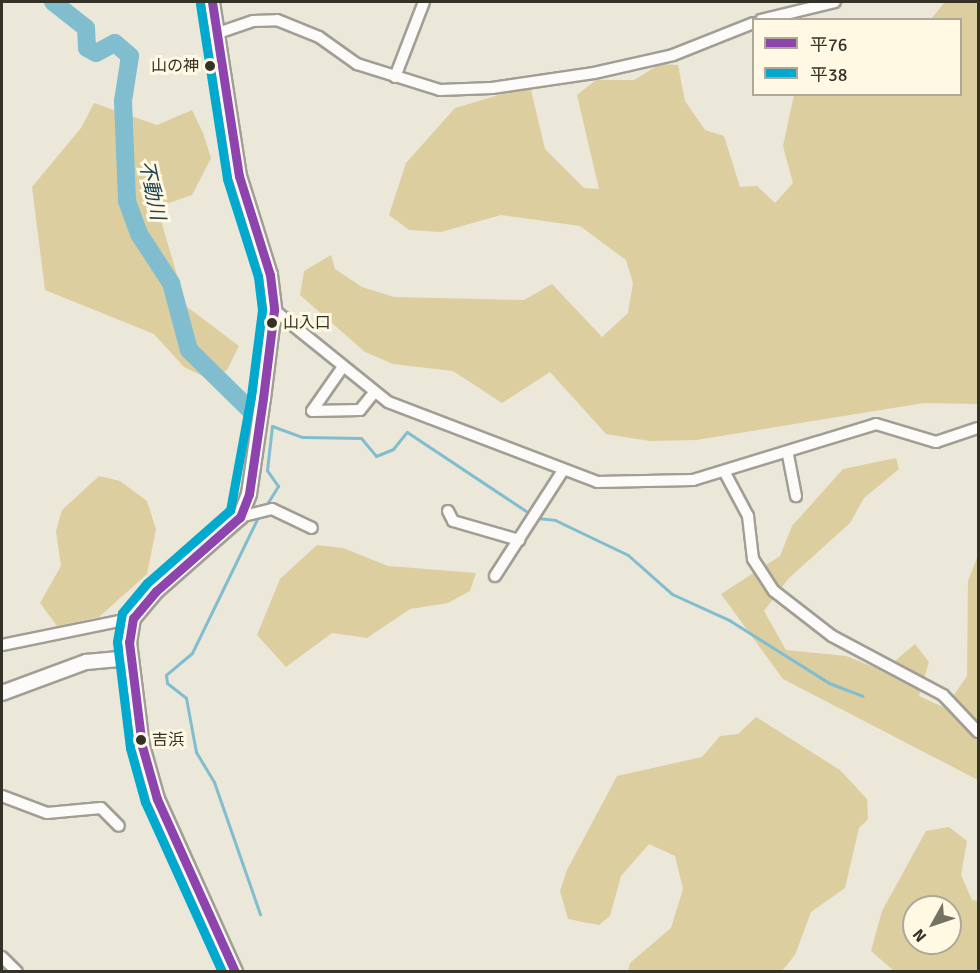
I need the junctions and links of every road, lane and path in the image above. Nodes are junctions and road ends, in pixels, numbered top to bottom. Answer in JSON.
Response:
{"nodes":[{"id":1,"x":212,"y":2,"type":"edge"},
{"id":2,"x":424,"y":2,"type":"edge"},
{"id":3,"x":835,"y":2,"type":"edge"},
{"id":4,"x":769,"y":18,"type":"edge"},
{"id":5,"x":752,"y":23,"type":"edge"},
{"id":6,"x":218,"y":33,"type":"junction"},
{"id":7,"x":395,"y":77,"type":"junction"},
{"id":8,"x":274,"y":310,"type":"junction"},
{"id":9,"x":342,"y":368,"type":"junction"},
{"id":10,"x":373,"y":393,"type":"junction"},
{"id":11,"x":978,"y":428,"type":"edge"},
{"id":12,"x":788,"y":455,"type":"junction"},
{"id":13,"x":724,"y":471,"type":"junction"},
{"id":14,"x":562,"y":472,"type":"junction"},
{"id":15,"x":796,"y":496,"type":"dead end"},
{"id":16,"x":448,"y":511,"type":"dead end"},
{"id":17,"x":240,"y":517,"type":"junction"},
{"id":18,"x":312,"y":528,"type":"dead end"},
{"id":19,"x":519,"y":540,"type":"junction"},
{"id":20,"x":495,"y":576,"type":"dead end"},
{"id":21,"x":134,"y":618,"type":"junction"},
{"id":22,"x":2,"y":645,"type":"edge"},
{"id":23,"x":130,"y":658,"type":"junction"},
{"id":24,"x":2,"y":693,"type":"edge"},
{"id":25,"x":978,"y":732,"type":"edge"},
{"id":26,"x":2,"y":796,"type":"edge"},
{"id":27,"x":119,"y":826,"type":"dead end"},
{"id":28,"x":2,"y":957,"type":"edge"},
{"id":29,"x":17,"y":972,"type":"edge"},
{"id":30,"x":235,"y":972,"type":"edge"}],
"edges":[{"from":1,"to":6,"type":"street"},
{"from":2,"to":7,"type":"street"},
{"from":3,"to":4,"type":"street"},
{"from":5,"to":7,"type":"street"},
{"from":6,"to":7,"type":"street"},
{"from":6,"to":8,"type":"street"},
{"from":8,"to":9,"type":"street"},
{"from":8,"to":17,"type":"street"},
{"from":9,"to":10,"type":"street"},
{"from":9,"to":10,"type":"street"},
{"from":10,"to":14,"type":"street"},
{"from":11,"to":12,"type":"street"},
{"from":12,"to":13,"type":"street"},
{"from":12,"to":15,"type":"street"},
{"from":13,"to":14,"type":"street"},
{"from":13,"to":25,"type":"street"},
{"from":14,"to":19,"type":"street"},
{"from":16,"to":19,"type":"street"},
{"from":17,"to":18,"type":"street"},
{"from":17,"to":21,"type":"street"},
{"from":19,"to":20,"type":"street"},
{"from":21,"to":22,"type":"street"},
{"from":21,"to":23,"type":"street"},
{"from":23,"to":24,"type":"street"},
{"from":23,"to":30,"type":"street"},
{"from":26,"to":27,"type":"street"},
{"from":28,"to":29,"type":"street"}]}
